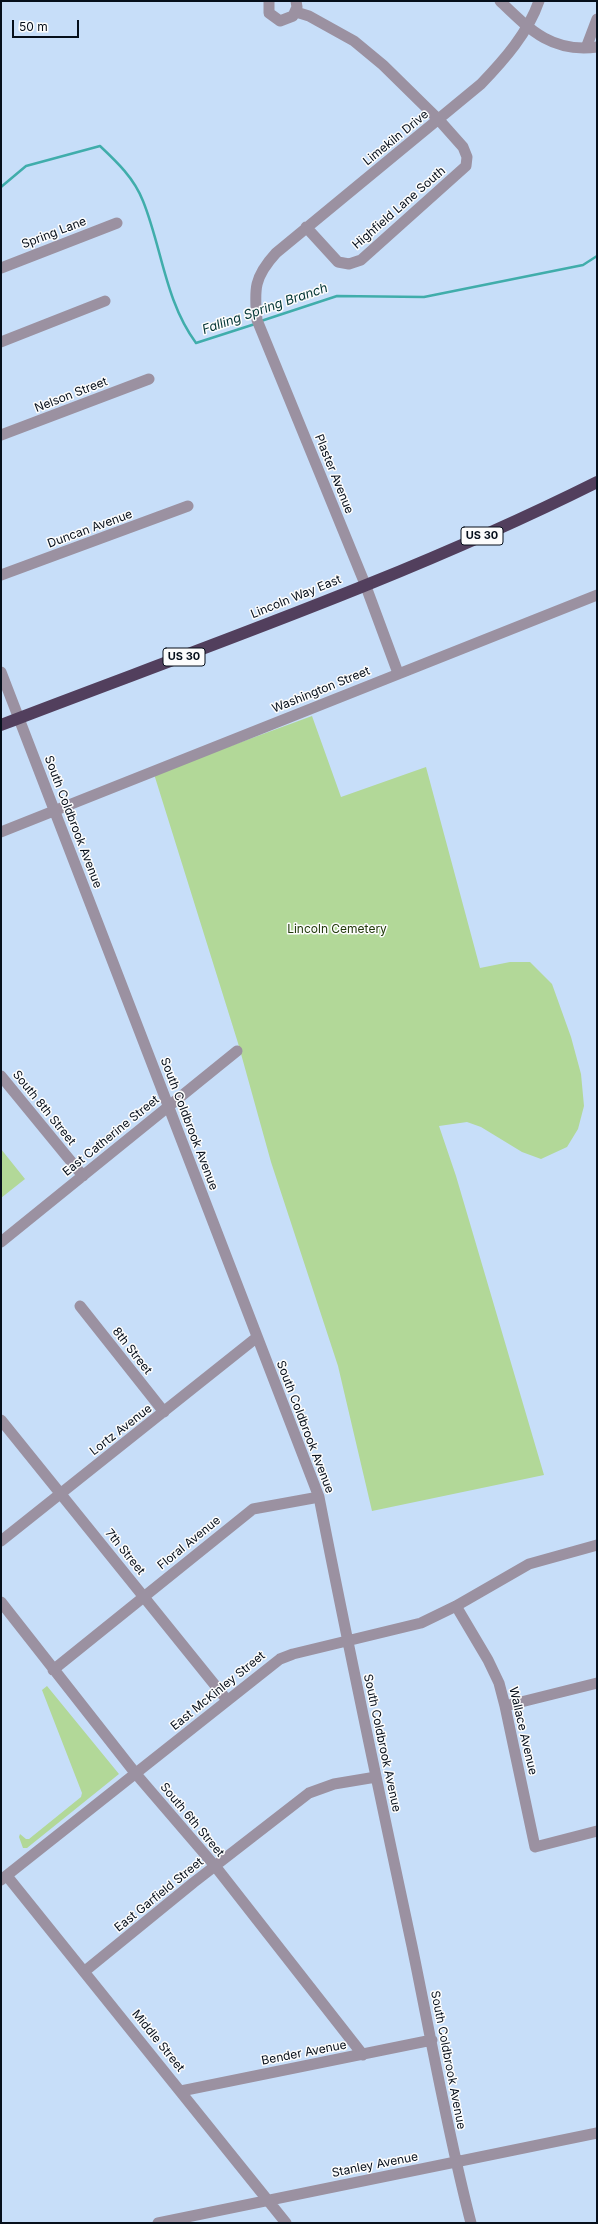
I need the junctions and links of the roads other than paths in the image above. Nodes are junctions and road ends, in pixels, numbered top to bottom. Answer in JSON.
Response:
{"nodes":[{"id":1,"x":269,"y":1,"type":"edge"},
{"id":2,"x":500,"y":1,"type":"edge"},
{"id":3,"x":539,"y":1,"type":"edge"},
{"id":4,"x":296,"y":7,"type":"edge"},
{"id":5,"x":597,"y":19,"type":"edge"},
{"id":6,"x":526,"y":26,"type":"junction"},
{"id":7,"x":592,"y":48,"type":"edge"},
{"id":8,"x":439,"y":120,"type":"junction"},
{"id":9,"x":116,"y":223,"type":"dead end"},
{"id":10,"x":306,"y":228,"type":"junction"},
{"id":11,"x":1,"y":268,"type":"edge"},
{"id":12,"x":256,"y":283,"type":"joint"},
{"id":13,"x":105,"y":301,"type":"dead end"},
{"id":14,"x":1,"y":342,"type":"edge"},
{"id":15,"x":149,"y":379,"type":"dead end"},
{"id":16,"x":1,"y":435,"type":"edge"},
{"id":17,"x":597,"y":482,"type":"edge"},
{"id":18,"x":188,"y":506,"type":"dead end"},
{"id":19,"x":1,"y":575,"type":"edge"},
{"id":20,"x":365,"y":584,"type":"junction"},
{"id":21,"x":597,"y":595,"type":"edge"},
{"id":22,"x":1,"y":672,"type":"edge"},
{"id":23,"x":398,"y":673,"type":"junction"},
{"id":24,"x":19,"y":718,"type":"junction"},
{"id":25,"x":1,"y":725,"type":"edge"},
{"id":26,"x":55,"y":810,"type":"junction"},
{"id":27,"x":1,"y":832,"type":"edge"},
{"id":28,"x":237,"y":1051,"type":"dead end"},
{"id":29,"x":1,"y":1076,"type":"edge"},
{"id":30,"x":169,"y":1107,"type":"junction"},
{"id":31,"x":82,"y":1176,"type":"junction"},
{"id":32,"x":1,"y":1242,"type":"edge"},
{"id":33,"x":80,"y":1306,"type":"dead end"},
{"id":34,"x":256,"y":1338,"type":"junction"},
{"id":35,"x":164,"y":1412,"type":"junction"},
{"id":36,"x":1,"y":1420,"type":"edge"},
{"id":37,"x":61,"y":1493,"type":"junction"},
{"id":38,"x":319,"y":1497,"type":"junction"},
{"id":39,"x":1,"y":1541,"type":"edge"},
{"id":40,"x":597,"y":1545,"type":"edge"},
{"id":41,"x":144,"y":1596,"type":"junction"},
{"id":42,"x":1,"y":1602,"type":"edge"},
{"id":43,"x":456,"y":1606,"type":"junction"},
{"id":44,"x":346,"y":1641,"type":"junction"},
{"id":45,"x":53,"y":1670,"type":"junction"},
{"id":46,"x":597,"y":1683,"type":"edge"},
{"id":47,"x":227,"y":1700,"type":"junction"},
{"id":48,"x":506,"y":1706,"type":"junction"},
{"id":49,"x":136,"y":1774,"type":"junction"},
{"id":50,"x":376,"y":1777,"type":"junction"},
{"id":51,"x":597,"y":1831,"type":"edge"},
{"id":52,"x":215,"y":1866,"type":"junction"},
{"id":53,"x":4,"y":1878,"type":"edge"},
{"id":54,"x":85,"y":1971,"type":"junction"},
{"id":55,"x":432,"y":2040,"type":"junction"},
{"id":56,"x":363,"y":2055,"type":"junction"},
{"id":57,"x":181,"y":2091,"type":"junction"},
{"id":58,"x":597,"y":2135,"type":"edge"},
{"id":59,"x":455,"y":2162,"type":"junction"},
{"id":60,"x":267,"y":2200,"type":"junction"},
{"id":61,"x":158,"y":2223,"type":"edge"},
{"id":62,"x":286,"y":2223,"type":"edge"},
{"id":63,"x":471,"y":2223,"type":"edge"}],
"edges":[{"from":1,"to":4,"type":"street"},
{"from":2,"to":6,"type":"street"},
{"from":3,"to":6,"type":"street","name":"Limekiln Drive"},
{"from":4,"to":8,"type":"street"},
{"from":5,"to":7,"type":"street"},
{"from":6,"to":7,"type":"street"},
{"from":6,"to":8,"type":"street","name":"Limekiln Drive"},
{"from":8,"to":10,"type":"street","name":"Limekiln Drive"},
{"from":8,"to":10,"type":"street","name":"Highfield Lane South"},
{"from":9,"to":11,"type":"street","name":"Spring Lane"},
{"from":10,"to":12,"type":"street","name":"Limekiln Drive"},
{"from":12,"to":20,"type":"street","name":"Plaster Avenue"},
{"from":13,"to":14,"type":"street"},
{"from":15,"to":16,"type":"street","name":"Nelson Street"},
{"from":17,"to":20,"type":"highway","name":"Lincoln Way East","number":"US 30"},
{"from":18,"to":19,"type":"street","name":"Duncan Avenue"},
{"from":20,"to":23,"type":"street","name":"Plaster Avenue"},
{"from":20,"to":24,"type":"highway","name":"Lincoln Way East","number":"US 30"},
{"from":21,"to":23,"type":"street","name":"Washington Street"},
{"from":22,"to":24,"type":"street","name":"South Coldbrook Avenue"},
{"from":23,"to":26,"type":"street","name":"Washington Street"},
{"from":24,"to":25,"type":"highway","name":"Lincoln Way East","number":"US 30"},
{"from":24,"to":26,"type":"street","name":"South Coldbrook Avenue"},
{"from":26,"to":27,"type":"street","name":"Washington Street"},
{"from":26,"to":30,"type":"street","name":"South Coldbrook Avenue"},
{"from":28,"to":30,"type":"street","name":"East Catherine Street"},
{"from":29,"to":31,"type":"street","name":"South 8th Street"},
{"from":30,"to":31,"type":"street","name":"East Catherine Street"},
{"from":30,"to":34,"type":"street","name":"South Coldbrook Avenue"},
{"from":31,"to":32,"type":"street","name":"East Catherine Street"},
{"from":33,"to":35,"type":"street","name":"8th Street"},
{"from":34,"to":35,"type":"street","name":"Lortz Avenue"},
{"from":34,"to":38,"type":"street","name":"South Coldbrook Avenue"},
{"from":35,"to":37,"type":"street","name":"Lortz Avenue"},
{"from":36,"to":37,"type":"street","name":"7th Street"},
{"from":37,"to":39,"type":"street","name":"Lortz Avenue"},
{"from":37,"to":41,"type":"street","name":"7th Street"},
{"from":38,"to":41,"type":"street","name":"Floral Avenue"},
{"from":38,"to":44,"type":"street","name":"South Coldbrook Avenue"},
{"from":40,"to":43,"type":"street","name":"East McKinley Street"},
{"from":41,"to":45,"type":"street","name":"Floral Avenue"},
{"from":41,"to":47,"type":"street","name":"7th Street"},
{"from":42,"to":45,"type":"street","name":"South 6th Street"},
{"from":43,"to":44,"type":"street","name":"East McKinley Street"},
{"from":43,"to":48,"type":"street","name":"Wallace Avenue"},
{"from":44,"to":47,"type":"street","name":"East McKinley Street"},
{"from":44,"to":50,"type":"street","name":"South Coldbrook Avenue"},
{"from":45,"to":49,"type":"street","name":"South 6th Street"},
{"from":46,"to":48,"type":"street"},
{"from":47,"to":49,"type":"street","name":"East McKinley Street"},
{"from":48,"to":51,"type":"street","name":"Wallace Avenue"},
{"from":49,"to":52,"type":"street","name":"South 6th Street"},
{"from":49,"to":53,"type":"street","name":"East McKinley Street"},
{"from":50,"to":52,"type":"street","name":"East Garfield Street"},
{"from":50,"to":55,"type":"street","name":"South Coldbrook Avenue"},
{"from":52,"to":54,"type":"street","name":"East Garfield Street"},
{"from":52,"to":56,"type":"street","name":"South 6th Street"},
{"from":53,"to":54,"type":"street","name":"Middle Street"},
{"from":54,"to":57,"type":"street","name":"Middle Street"},
{"from":55,"to":56,"type":"street","name":"Bender Avenue"},
{"from":55,"to":59,"type":"street","name":"South Coldbrook Avenue"},
{"from":56,"to":57,"type":"street","name":"Bender Avenue"},
{"from":57,"to":60,"type":"street","name":"Middle Street"},
{"from":58,"to":59,"type":"street","name":"Stanley Avenue"},
{"from":59,"to":60,"type":"street","name":"Stanley Avenue"},
{"from":59,"to":63,"type":"street","name":"South Coldbrook Avenue"},
{"from":60,"to":61,"type":"street","name":"Stanley Avenue"},
{"from":60,"to":62,"type":"street","name":"Middle Street"}]}
